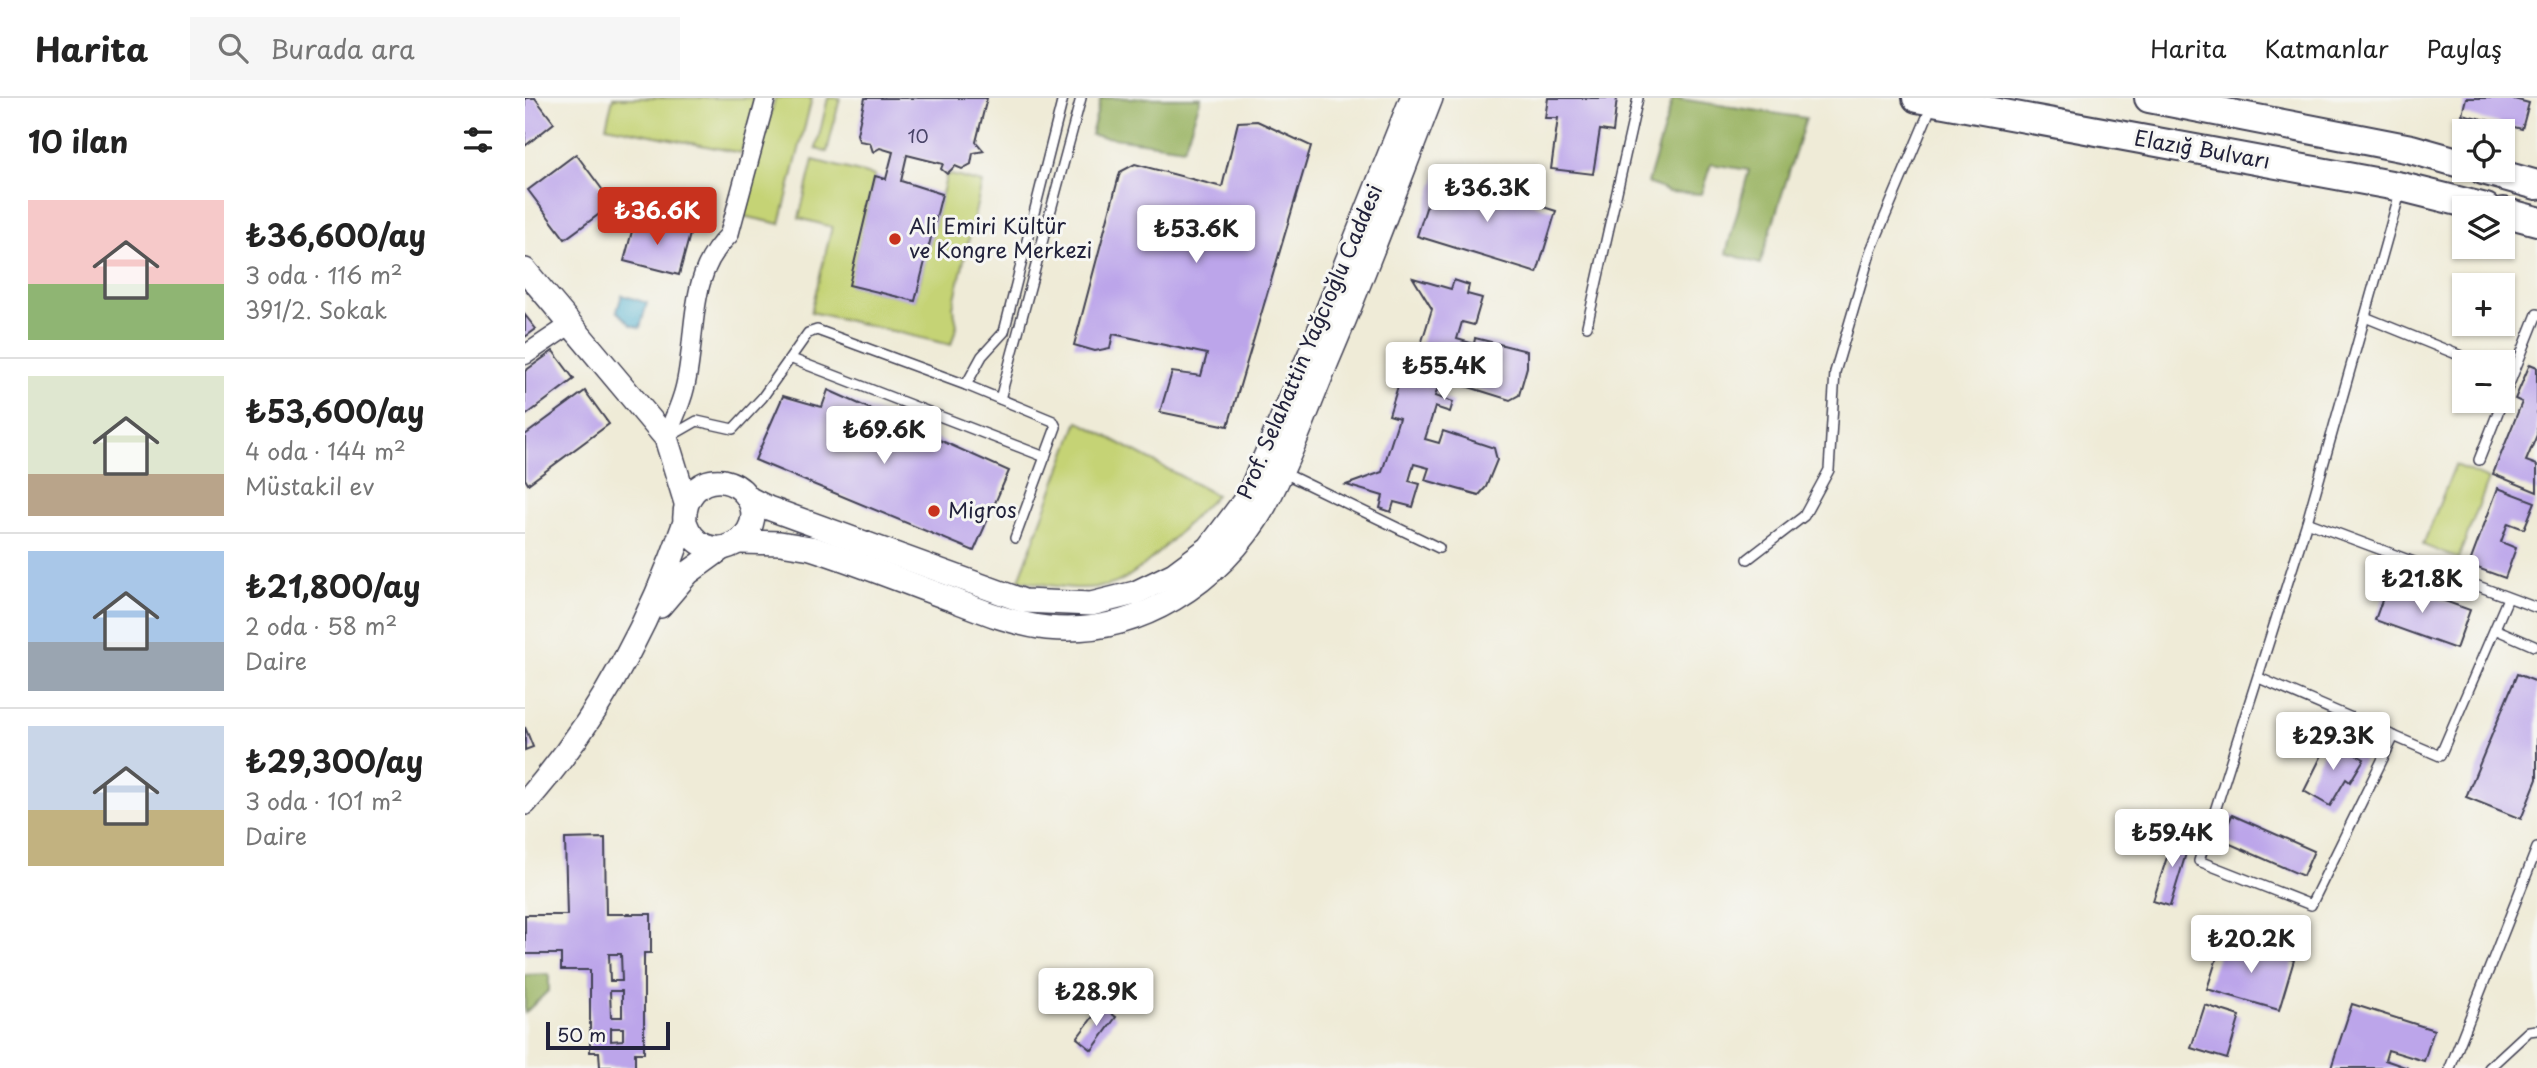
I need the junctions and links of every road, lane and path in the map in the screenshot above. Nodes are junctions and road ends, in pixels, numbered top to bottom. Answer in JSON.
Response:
{"nodes":[{"id":1,"x":766,"y":98,"type":"edge"},
{"id":2,"x":1063,"y":98,"type":"edge"},
{"id":3,"x":1081,"y":98,"type":"edge"},
{"id":4,"x":1412,"y":98,"type":"edge"},
{"id":5,"x":1430,"y":98,"type":"edge"},
{"id":6,"x":1638,"y":98,"type":"edge"},
{"id":7,"x":2149,"y":98,"type":"edge"},
{"id":8,"x":1926,"y":100,"type":"edge"},
{"id":9,"x":2452,"y":161,"type":"edge"},
{"id":10,"x":2515,"y":179,"type":"edge"},
{"id":11,"x":2537,"y":185,"type":"edge"},
{"id":12,"x":2402,"y":187,"type":"junction"},
{"id":13,"x":2452,"y":200,"type":"edge"},
{"id":14,"x":2515,"y":215,"type":"edge"},
{"id":15,"x":2537,"y":221,"type":"edge"},
{"id":16,"x":525,"y":270,"type":"edge"},
{"id":17,"x":2537,"y":314,"type":"edge"},
{"id":18,"x":2365,"y":317,"type":"junction"},
{"id":19,"x":568,"y":326,"type":"junction"},
{"id":20,"x":1587,"y":326,"type":"dead end"},
{"id":21,"x":2452,"y":352,"type":"edge"},
{"id":22,"x":525,"y":355,"type":"edge"},
{"id":23,"x":792,"y":359,"type":"junction"},
{"id":24,"x":2515,"y":369,"type":"edge"},
{"id":25,"x":966,"y":385,"type":"junction"},
{"id":26,"x":1000,"y":399,"type":"junction"},
{"id":27,"x":2498,"y":413,"type":"edge"},
{"id":28,"x":668,"y":443,"type":"junction"},
{"id":29,"x":1045,"y":457,"type":"junction"},
{"id":30,"x":2479,"y":460,"type":"dead end"},
{"id":31,"x":1280,"y":471,"type":"junction"},
{"id":32,"x":716,"y":481,"type":"junction"},
{"id":33,"x":748,"y":498,"type":"junction"},
{"id":34,"x":686,"y":512,"type":"junction"},
{"id":35,"x":2307,"y":522,"type":"junction"},
{"id":36,"x":1015,"y":538,"type":"dead end"},
{"id":37,"x":730,"y":545,"type":"junction"},
{"id":38,"x":1439,"y":548,"type":"dead end"},
{"id":39,"x":1748,"y":559,"type":"dead end"},
{"id":40,"x":2508,"y":598,"type":"junction"},
{"id":41,"x":2537,"y":608,"type":"edge"},
{"id":42,"x":650,"y":615,"type":"junction"},
{"id":43,"x":2494,"y":629,"type":"junction"},
{"id":44,"x":2534,"y":646,"type":"dead end"},
{"id":45,"x":2259,"y":678,"type":"junction"},
{"id":46,"x":2394,"y":736,"type":"junction"},
{"id":47,"x":525,"y":803,"type":"edge"},
{"id":48,"x":2537,"y":849,"type":"edge"},
{"id":49,"x":2537,"y":1030,"type":"edge"},
{"id":50,"x":2450,"y":1068,"type":"edge"},
{"id":51,"x":2489,"y":1068,"type":"edge"}],
"edges":[{"from":1,"to":28,"type":"street"},
{"from":2,"to":25,"type":"lane"},
{"from":3,"to":26,"type":"lane"},
{"from":4,"to":33,"type":"street","name":"Prof. Selahattin Yağcıoğlu Caddesi"},
{"from":5,"to":31,"type":"street","name":"Prof. Selahattin Yağcıoğlu Caddesi"},
{"from":6,"to":20,"type":"lane"},
{"from":7,"to":9,"type":"main road","name":"Elazığ Bulvarı"},
{"from":8,"to":12,"type":"main road","name":"Elazığ Bulvarı"},
{"from":8,"to":39,"type":"lane"},
{"from":10,"to":11,"type":"main road"},
{"from":12,"to":13,"type":"main road","name":"Elazığ Bulvarı"},
{"from":12,"to":18,"type":"lane"},
{"from":14,"to":15,"type":"main road"},
{"from":16,"to":19,"type":"street"},
{"from":17,"to":24,"type":"lane"},
{"from":18,"to":21,"type":"lane"},
{"from":18,"to":35,"type":"lane"},
{"from":19,"to":22,"type":"street"},
{"from":19,"to":28,"type":"street"},
{"from":23,"to":25,"type":"lane"},
{"from":23,"to":28,"type":"lane"},
{"from":23,"to":29,"type":"lane"},
{"from":25,"to":26,"type":"lane"},
{"from":26,"to":29,"type":"lane"},
{"from":27,"to":30,"type":"lane"},
{"from":28,"to":32,"type":"street"},
{"from":28,"to":34,"type":"street"},
{"from":29,"to":36,"type":"lane"},
{"from":31,"to":37,"type":"street","name":"Prof. Selahattin Yağcıoğlu Caddesi"},
{"from":31,"to":38,"type":"lane"},
{"from":32,"to":33,"type":"street"},
{"from":32,"to":34,"type":"street"},
{"from":33,"to":37,"type":"street"},
{"from":34,"to":37,"type":"street"},
{"from":34,"to":42,"type":"street"},
{"from":35,"to":40,"type":"lane"},
{"from":35,"to":45,"type":"lane"},
{"from":37,"to":42,"type":"street"},
{"from":40,"to":41,"type":"lane"},
{"from":40,"to":43,"type":"lane"},
{"from":42,"to":47,"type":"street"},
{"from":43,"to":44,"type":"lane"},
{"from":43,"to":46,"type":"lane"},
{"from":45,"to":46,"type":"lane"},
{"from":45,"to":46,"type":"lane"},
{"from":48,"to":50,"type":"lane"},
{"from":49,"to":51,"type":"lane"}]}
